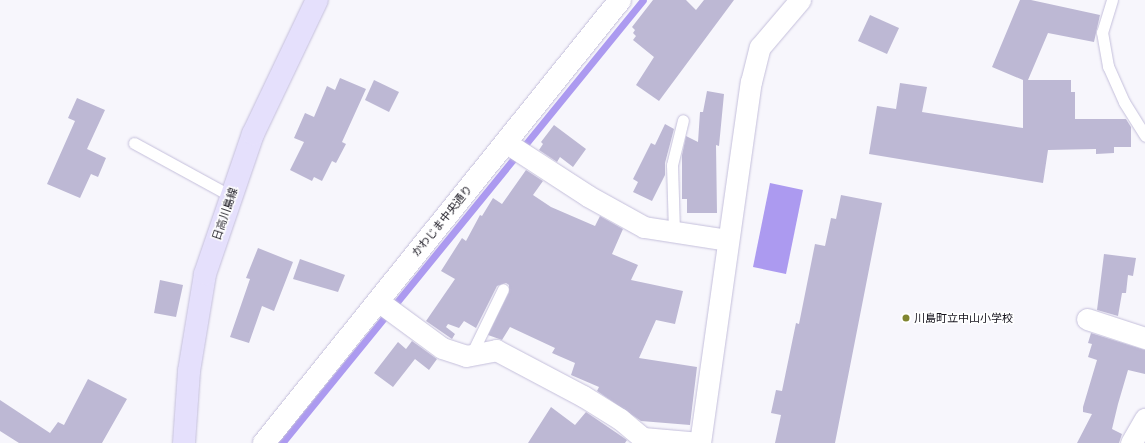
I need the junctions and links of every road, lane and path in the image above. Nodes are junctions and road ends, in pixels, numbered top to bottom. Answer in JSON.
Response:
{"nodes":[{"id":1,"x":317,"y":0,"type":"edge"},
{"id":2,"x":620,"y":0,"type":"edge"},
{"id":3,"x":800,"y":0,"type":"edge"},
{"id":4,"x":1112,"y":0,"type":"edge"},
{"id":5,"x":683,"y":120,"type":"dead end"},
{"id":6,"x":1145,"y":136,"type":"edge"},
{"id":7,"x":505,"y":142,"type":"junction"},
{"id":8,"x":134,"y":143,"type":"dead end"},
{"id":9,"x":231,"y":196,"type":"junction"},
{"id":10,"x":674,"y":232,"type":"junction"},
{"id":11,"x":727,"y":240,"type":"junction"},
{"id":12,"x":503,"y":289,"type":"dead end"},
{"id":13,"x":378,"y":301,"type":"junction"},
{"id":14,"x":1087,"y":319,"type":"dead end"},
{"id":15,"x":1145,"y":338,"type":"edge"},
{"id":16,"x":471,"y":355,"type":"junction"},
{"id":17,"x":1145,"y":420,"type":"edge"},
{"id":18,"x":641,"y":440,"type":"edge"},
{"id":19,"x":1134,"y":442,"type":"edge"},
{"id":20,"x":184,"y":443,"type":"edge"},
{"id":21,"x":264,"y":443,"type":"edge"},
{"id":22,"x":700,"y":443,"type":"edge"}],
"edges":[{"from":1,"to":9,"type":"main road","name":"日高川島線"},
{"from":2,"to":7,"type":"street","name":"かわじま中央通り"},
{"from":3,"to":11,"type":"street"},
{"from":4,"to":6,"type":"lane"},
{"from":5,"to":10,"type":"lane"},
{"from":7,"to":10,"type":"street"},
{"from":7,"to":13,"type":"street","name":"かわじま中央通り"},
{"from":8,"to":9,"type":"lane"},
{"from":9,"to":20,"type":"main road","name":"日高川島線"},
{"from":10,"to":11,"type":"street"},
{"from":11,"to":22,"type":"street"},
{"from":12,"to":16,"type":"lane"},
{"from":13,"to":16,"type":"street"},
{"from":13,"to":21,"type":"street","name":"かわじま中央通り"},
{"from":14,"to":15,"type":"street"},
{"from":16,"to":18,"type":"street"},
{"from":17,"to":19,"type":"street"},
{"from":18,"to":22,"type":"street"}]}
